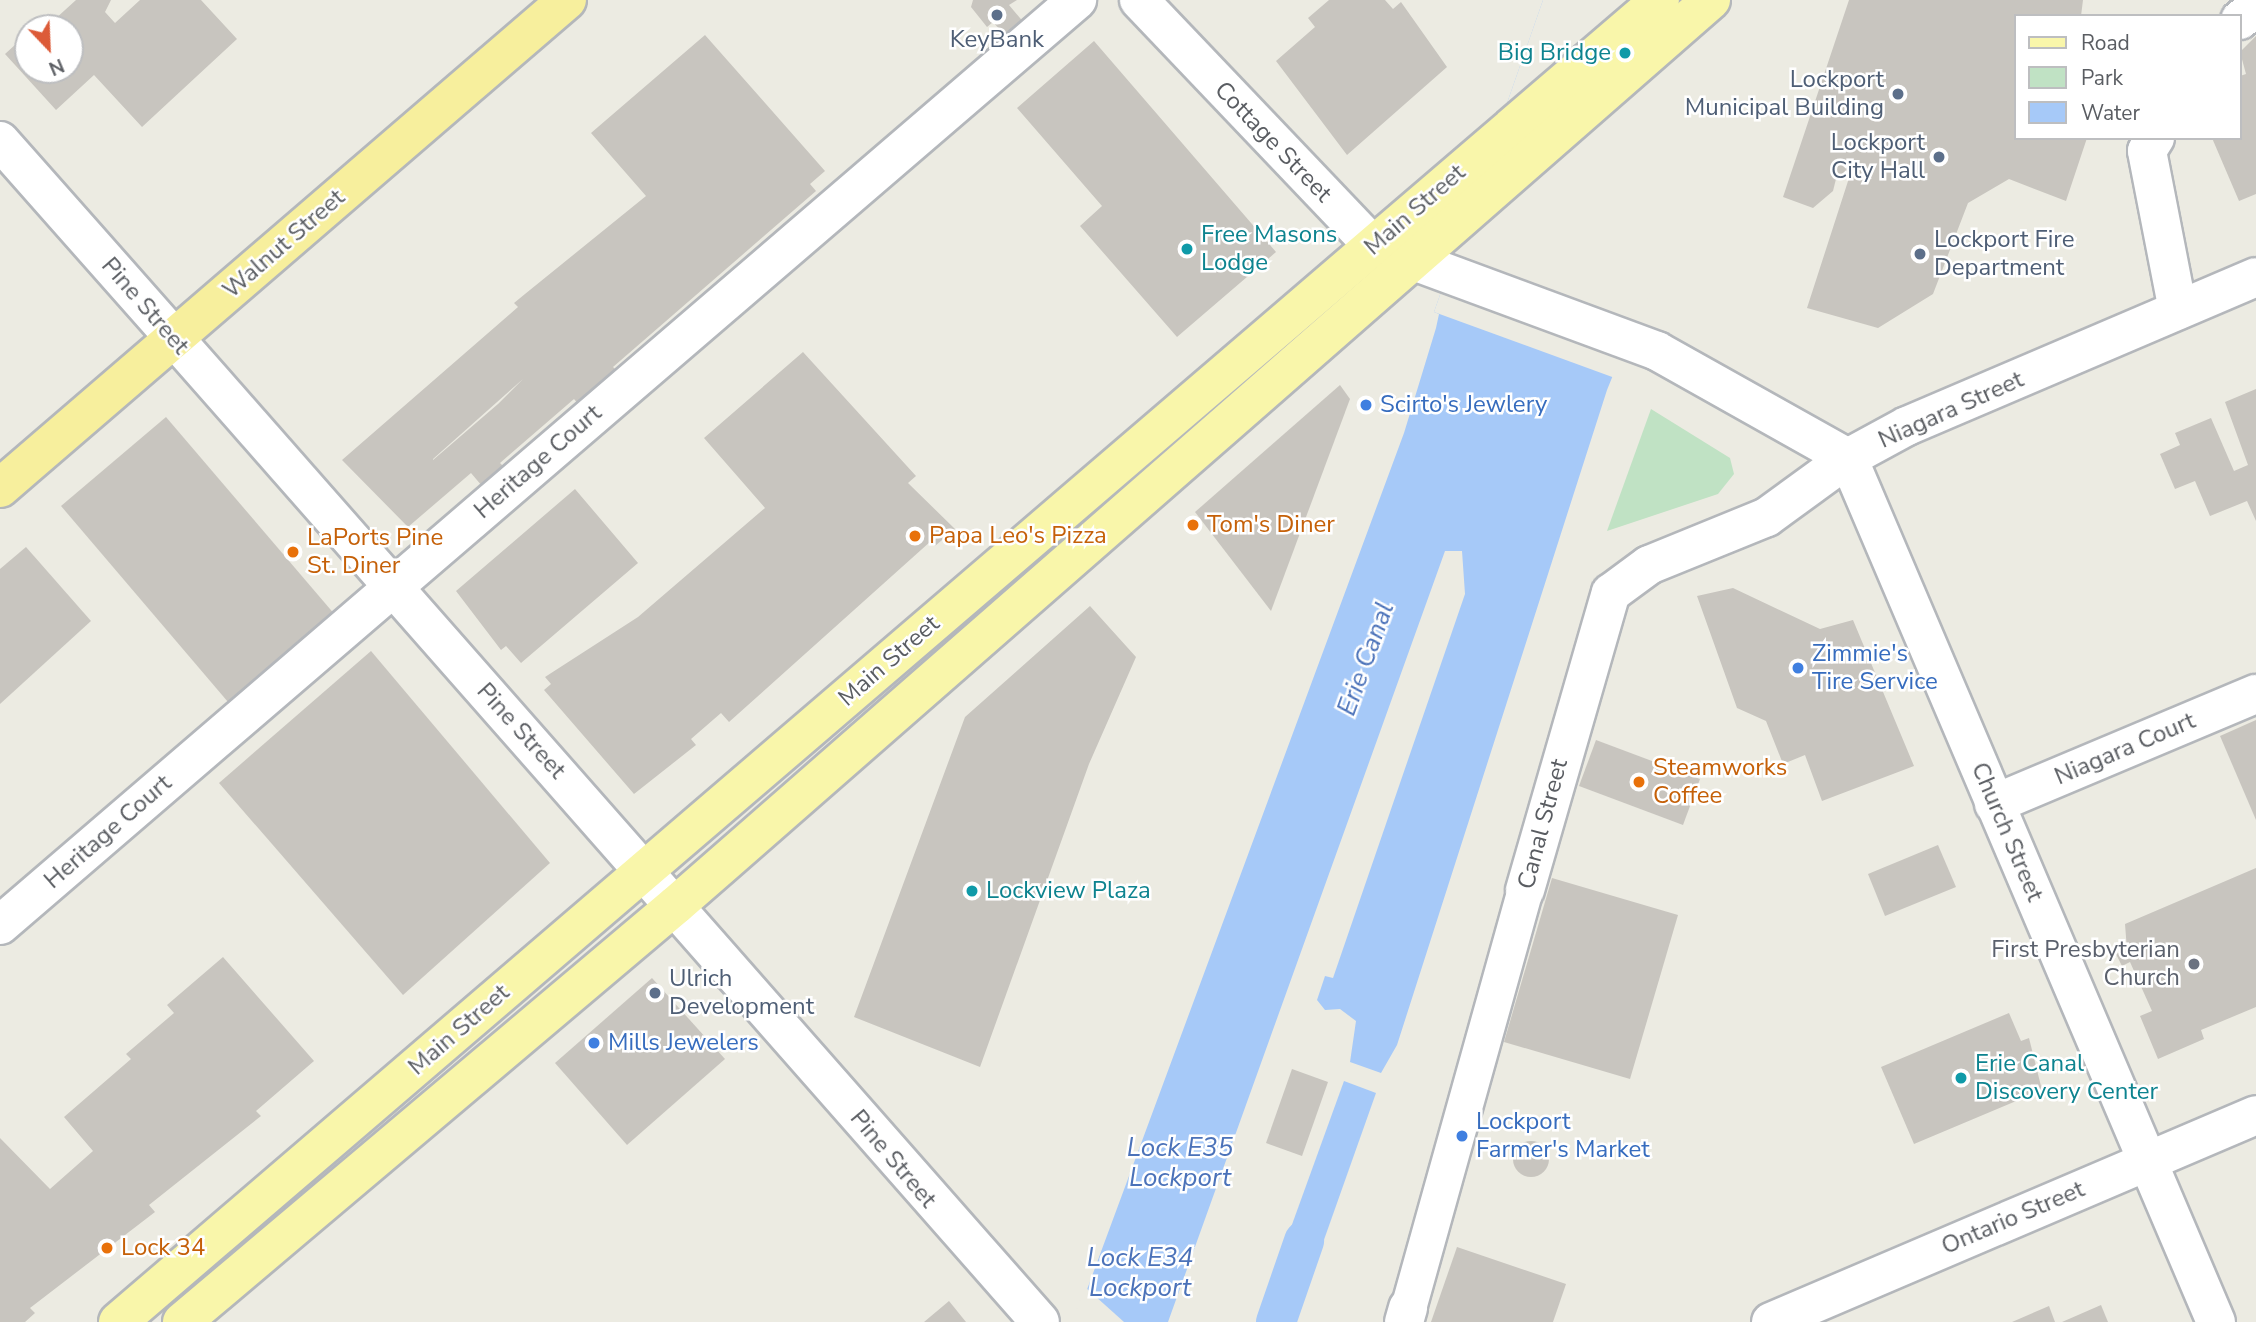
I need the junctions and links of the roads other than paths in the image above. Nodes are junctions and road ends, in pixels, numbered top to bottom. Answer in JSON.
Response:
{"nodes":[{"id":1,"x":567,"y":0,"type":"edge"},
{"id":2,"x":1077,"y":0,"type":"edge"},
{"id":3,"x":1139,"y":0,"type":"edge"},
{"id":4,"x":1660,"y":0,"type":"edge"},
{"id":5,"x":1711,"y":0,"type":"edge"},
{"id":6,"x":2256,"y":7,"type":"edge"},
{"id":7,"x":2242,"y":18,"type":"edge"},
{"id":8,"x":2153,"y":140,"type":"edge"},
{"id":9,"x":0,"y":141,"type":"edge"},
{"id":10,"x":1373,"y":246,"type":"junction"},
{"id":11,"x":1410,"y":260,"type":"junction"},
{"id":12,"x":2256,"y":277,"type":"edge"},
{"id":13,"x":2178,"y":310,"type":"junction"},
{"id":14,"x":175,"y":339,"type":"junction"},
{"id":15,"x":1657,"y":351,"type":"joint"},
{"id":16,"x":1848,"y":458,"type":"junction"},
{"id":17,"x":0,"y":488,"type":"edge"},
{"id":18,"x":393,"y":587,"type":"junction"},
{"id":19,"x":2256,"y":694,"type":"edge"},
{"id":20,"x":1994,"y":804,"type":"junction"},
{"id":21,"x":646,"y":871,"type":"junction"},
{"id":22,"x":1525,"y":890,"type":"joint"},
{"id":23,"x":676,"y":905,"type":"junction"},
{"id":24,"x":0,"y":925,"type":"edge"},
{"id":25,"x":2256,"y":1115,"type":"edge"},
{"id":26,"x":2148,"y":1160,"type":"junction"},
{"id":27,"x":1027,"y":1310,"type":"edge"},
{"id":28,"x":1406,"y":1315,"type":"edge"},
{"id":29,"x":118,"y":1322,"type":"edge"},
{"id":30,"x":182,"y":1322,"type":"edge"},
{"id":31,"x":1771,"y":1322,"type":"edge"},
{"id":32,"x":2216,"y":1322,"type":"edge"}],
"edges":[{"from":1,"to":14,"type":"highway","name":"Walnut Street"},
{"from":2,"to":18,"type":"street","name":"Heritage Court"},
{"from":3,"to":10,"type":"street","name":"Cottage Street"},
{"from":4,"to":10,"type":"main road","name":"Main Street"},
{"from":5,"to":11,"type":"main road","name":"Main Street"},
{"from":6,"to":7,"type":"street"},
{"from":8,"to":13,"type":"street"},
{"from":9,"to":14,"type":"street","name":"Pine Street"},
{"from":10,"to":11,"type":"street","name":"Cottage Street"},
{"from":10,"to":21,"type":"main road","name":"Main Street"},
{"from":11,"to":15,"type":"street","name":"Cottage Street"},
{"from":11,"to":23,"type":"main road","name":"Main Street"},
{"from":12,"to":13,"type":"street","name":"Niagara Street"},
{"from":13,"to":16,"type":"street","name":"Niagara Street"},
{"from":14,"to":17,"type":"highway","name":"Walnut Street"},
{"from":14,"to":18,"type":"street","name":"Pine Street"},
{"from":15,"to":16,"type":"street","name":"Niagara Street"},
{"from":16,"to":20,"type":"street","name":"Church Street"},
{"from":16,"to":22,"type":"street","name":"Canal Street"},
{"from":18,"to":21,"type":"street","name":"Pine Street"},
{"from":18,"to":24,"type":"street","name":"Heritage Court"},
{"from":19,"to":20,"type":"street","name":"Niagara Court"},
{"from":20,"to":26,"type":"street","name":"Church Street"},
{"from":21,"to":23,"type":"street","name":"Pine Street"},
{"from":21,"to":29,"type":"main road","name":"Main Street"},
{"from":22,"to":28,"type":"street","name":"Canal Street"},
{"from":23,"to":27,"type":"street","name":"Pine Street"},
{"from":23,"to":30,"type":"main road","name":"Main Street"},
{"from":25,"to":26,"type":"street","name":"Ontario Street"},
{"from":26,"to":31,"type":"street","name":"Ontario Street"},
{"from":26,"to":32,"type":"street","name":"Church Street"}]}
